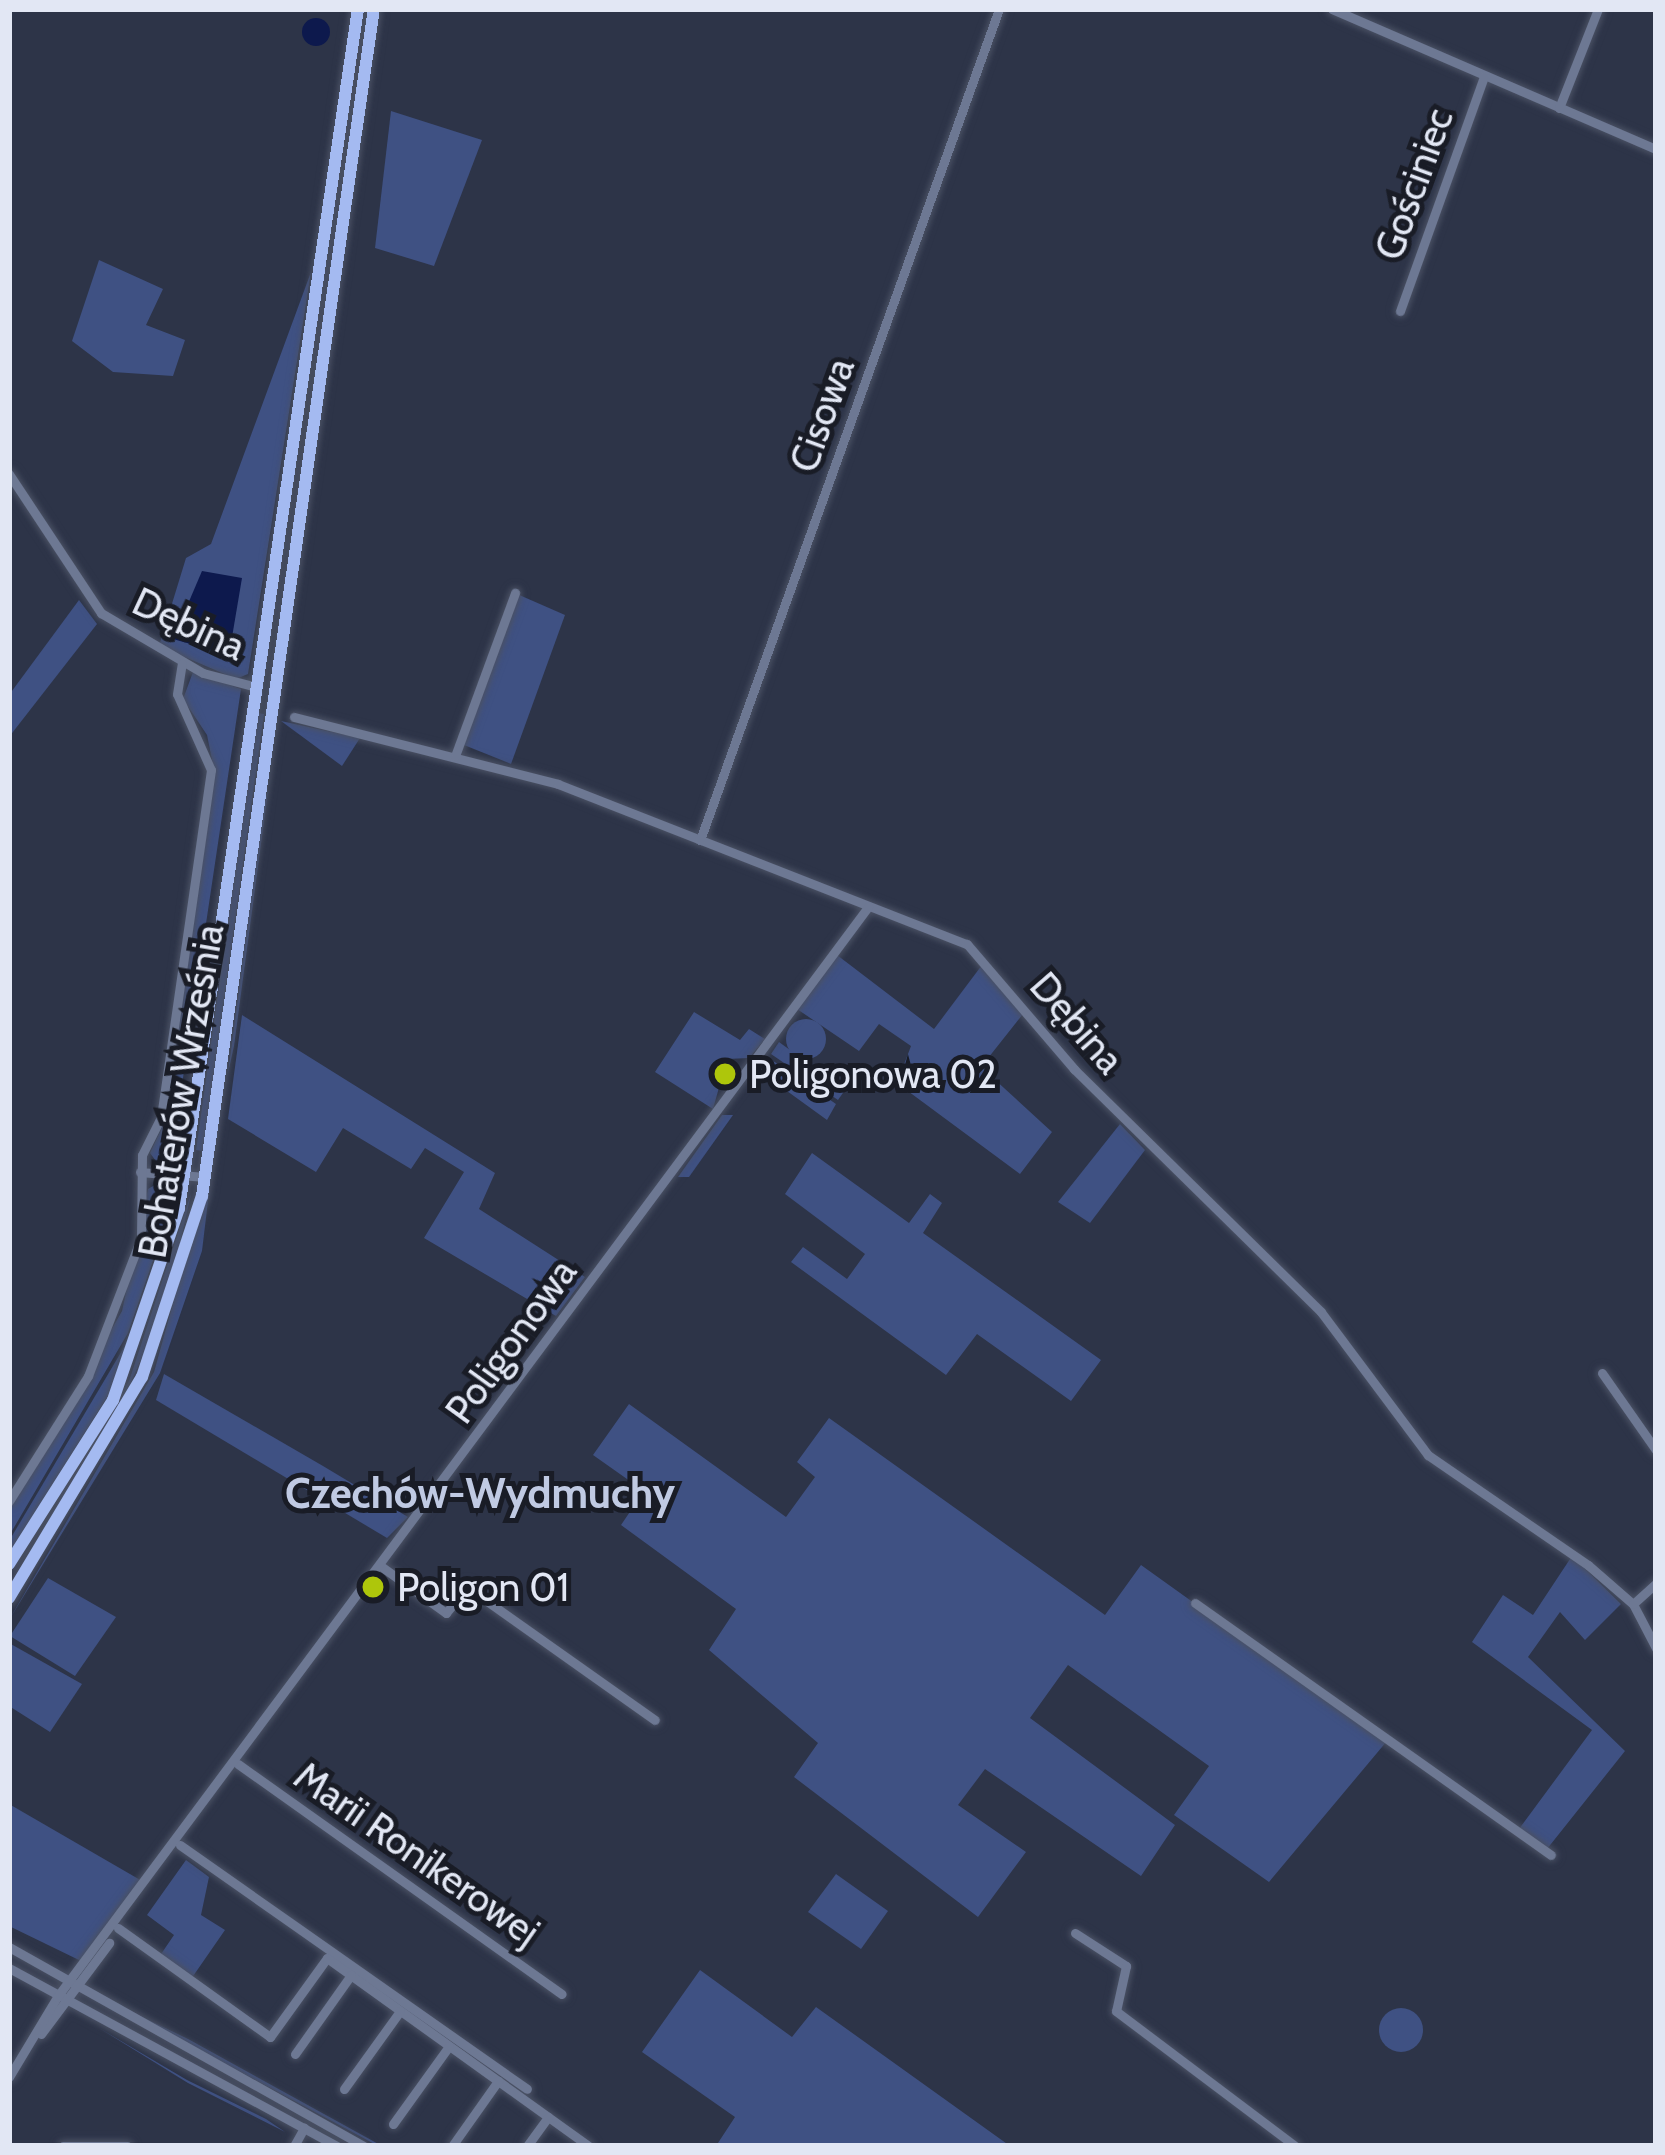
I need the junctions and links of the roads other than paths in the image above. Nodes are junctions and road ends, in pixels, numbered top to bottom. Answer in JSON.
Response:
{"nodes":[{"id":1,"x":358,"y":9,"type":"edge"},
{"id":2,"x":374,"y":9,"type":"edge"},
{"id":3,"x":999,"y":9,"type":"edge"},
{"id":4,"x":1332,"y":9,"type":"edge"},
{"id":5,"x":1598,"y":9,"type":"edge"},
{"id":6,"x":1484,"y":76,"type":"junction"},
{"id":7,"x":1559,"y":108,"type":"junction"},
{"id":8,"x":1656,"y":149,"type":"edge"},
{"id":9,"x":1400,"y":311,"type":"dead end"},
{"id":10,"x":9,"y":474,"type":"edge"},
{"id":11,"x":515,"y":593,"type":"dead end"},
{"id":12,"x":182,"y":663,"type":"junction"},
{"id":13,"x":254,"y":686,"type":"junction"},
{"id":14,"x":294,"y":716,"type":"dead end"},
{"id":15,"x":455,"y":756,"type":"junction"},
{"id":16,"x":700,"y":840,"type":"junction"},
{"id":17,"x":854,"y":904,"type":"junction"},
{"id":18,"x":868,"y":907,"type":"junction"},
{"id":19,"x":856,"y":920,"type":"junction"},
{"id":20,"x":140,"y":1172,"type":"junction"},
{"id":21,"x":185,"y":1174,"type":"junction"},
{"id":22,"x":205,"y":1177,"type":"junction"},
{"id":23,"x":1601,"y":1373,"type":"dead end"},
{"id":24,"x":1656,"y":1450,"type":"edge"},
{"id":25,"x":9,"y":1501,"type":"edge"},
{"id":26,"x":9,"y":1564,"type":"edge"},
{"id":27,"x":382,"y":1567,"type":"junction"},
{"id":28,"x":1656,"y":1583,"type":"edge"},
{"id":29,"x":9,"y":1598,"type":"edge"},
{"id":30,"x":1195,"y":1603,"type":"dead end"},
{"id":31,"x":1633,"y":1604,"type":"junction"},
{"id":32,"x":1656,"y":1648,"type":"edge"},
{"id":33,"x":655,"y":1720,"type":"dead end"},
{"id":34,"x":238,"y":1763,"type":"junction"},
{"id":35,"x":180,"y":1845,"type":"junction"},
{"id":36,"x":1551,"y":1855,"type":"dead end"},
{"id":37,"x":118,"y":1928,"type":"junction"},
{"id":38,"x":1075,"y":1933,"type":"dead end"},
{"id":39,"x":9,"y":1947,"type":"edge"},
{"id":40,"x":9,"y":1968,"type":"edge"},
{"id":41,"x":351,"y":1975,"type":"junction"},
{"id":42,"x":68,"y":1983,"type":"junction"},
{"id":43,"x":81,"y":1990,"type":"junction"},
{"id":44,"x":562,"y":1994,"type":"dead end"},
{"id":45,"x":57,"y":1996,"type":"junction"},
{"id":46,"x":70,"y":2004,"type":"junction"},
{"id":47,"x":400,"y":2011,"type":"junction"},
{"id":48,"x":33,"y":2042,"type":"junction"},
{"id":49,"x":449,"y":2046,"type":"junction"},
{"id":50,"x":295,"y":2054,"type":"dead end"},
{"id":51,"x":9,"y":2077,"type":"edge"},
{"id":52,"x":498,"y":2081,"type":"junction"},
{"id":53,"x":344,"y":2089,"type":"dead end"},
{"id":54,"x":527,"y":2090,"type":"dead end"},
{"id":55,"x":548,"y":2117,"type":"junction"},
{"id":56,"x":393,"y":2124,"type":"dead end"},
{"id":57,"x":304,"y":2128,"type":"junction"},
{"id":58,"x":63,"y":2146,"type":"edge"},
{"id":59,"x":127,"y":2146,"type":"edge"},
{"id":60,"x":294,"y":2146,"type":"edge"},
{"id":61,"x":337,"y":2146,"type":"edge"},
{"id":62,"x":364,"y":2146,"type":"edge"},
{"id":63,"x":452,"y":2146,"type":"edge"},
{"id":64,"x":527,"y":2146,"type":"edge"},
{"id":65,"x":589,"y":2146,"type":"edge"},
{"id":66,"x":1295,"y":2146,"type":"edge"}],
"edges":[{"from":1,"to":13,"type":"main road","name":"Bohaterów Września"},
{"from":2,"to":22,"type":"main road","name":"Bohaterów Września"},
{"from":3,"to":16,"type":"street","name":"Cisowa"},
{"from":4,"to":6,"type":"street"},
{"from":5,"to":7,"type":"street"},
{"from":6,"to":7,"type":"street"},
{"from":6,"to":9,"type":"street","name":"Gościniec"},
{"from":7,"to":8,"type":"street"},
{"from":10,"to":12,"type":"street","name":"Dębina"},
{"from":11,"to":15,"type":"street"},
{"from":12,"to":13,"type":"street","name":"Dębina"},
{"from":12,"to":20,"type":"street"},
{"from":13,"to":21,"type":"main road","name":"Bohaterów Września"},
{"from":14,"to":15,"type":"street","name":"Dębina"},
{"from":15,"to":16,"type":"street","name":"Dębina"},
{"from":16,"to":17,"type":"street","name":"Dębina"},
{"from":17,"to":18,"type":"street","name":"Dębina"},
{"from":17,"to":19,"type":"street"},
{"from":18,"to":19,"type":"street","name":"Poligonowa"},
{"from":18,"to":31,"type":"street","name":"Dębina"},
{"from":19,"to":27,"type":"street","name":"Poligonowa"},
{"from":20,"to":21,"type":"street"},
{"from":20,"to":25,"type":"street"},
{"from":21,"to":22,"type":"street"},
{"from":21,"to":26,"type":"main road","name":"Bohaterów Września"},
{"from":22,"to":29,"type":"main road","name":"Bohaterów Września"},
{"from":23,"to":24,"type":"street"},
{"from":27,"to":33,"type":"street"},
{"from":27,"to":34,"type":"street","name":"Poligonowa"},
{"from":28,"to":31,"type":"street"},
{"from":30,"to":36,"type":"street"},
{"from":31,"to":32,"type":"street"},
{"from":34,"to":35,"type":"street","name":"Poligonowa"},
{"from":34,"to":44,"type":"street","name":"Marii Ronikerowej"},
{"from":35,"to":37,"type":"street","name":"Poligonowa"},
{"from":35,"to":54,"type":"street"},
{"from":37,"to":41,"type":"street"},
{"from":37,"to":42,"type":"street","name":"Poligonowa"},
{"from":37,"to":43,"type":"street","name":"Poligonowa"},
{"from":38,"to":66,"type":"street"},
{"from":39,"to":42,"type":"street"},
{"from":40,"to":45,"type":"street"},
{"from":41,"to":47,"type":"street"},
{"from":41,"to":50,"type":"street"},
{"from":42,"to":43,"type":"street"},
{"from":42,"to":45,"type":"street","name":"Poligonowa"},
{"from":43,"to":46,"type":"street","name":"Poligonowa"},
{"from":43,"to":62,"type":"street"},
{"from":45,"to":46,"type":"street"},
{"from":45,"to":48,"type":"street","name":"Poligonowa"},
{"from":46,"to":48,"type":"street","name":"Poligonowa"},
{"from":46,"to":57,"type":"street"},
{"from":47,"to":49,"type":"street"},
{"from":47,"to":53,"type":"street"},
{"from":48,"to":51,"type":"street","name":"Poligonowa"},
{"from":49,"to":52,"type":"street"},
{"from":49,"to":56,"type":"street"},
{"from":52,"to":55,"type":"street"},
{"from":52,"to":63,"type":"street"},
{"from":55,"to":64,"type":"street"},
{"from":55,"to":65,"type":"street"},
{"from":57,"to":60,"type":"street"},
{"from":57,"to":61,"type":"street"},
{"from":58,"to":59,"type":"street"}]}
